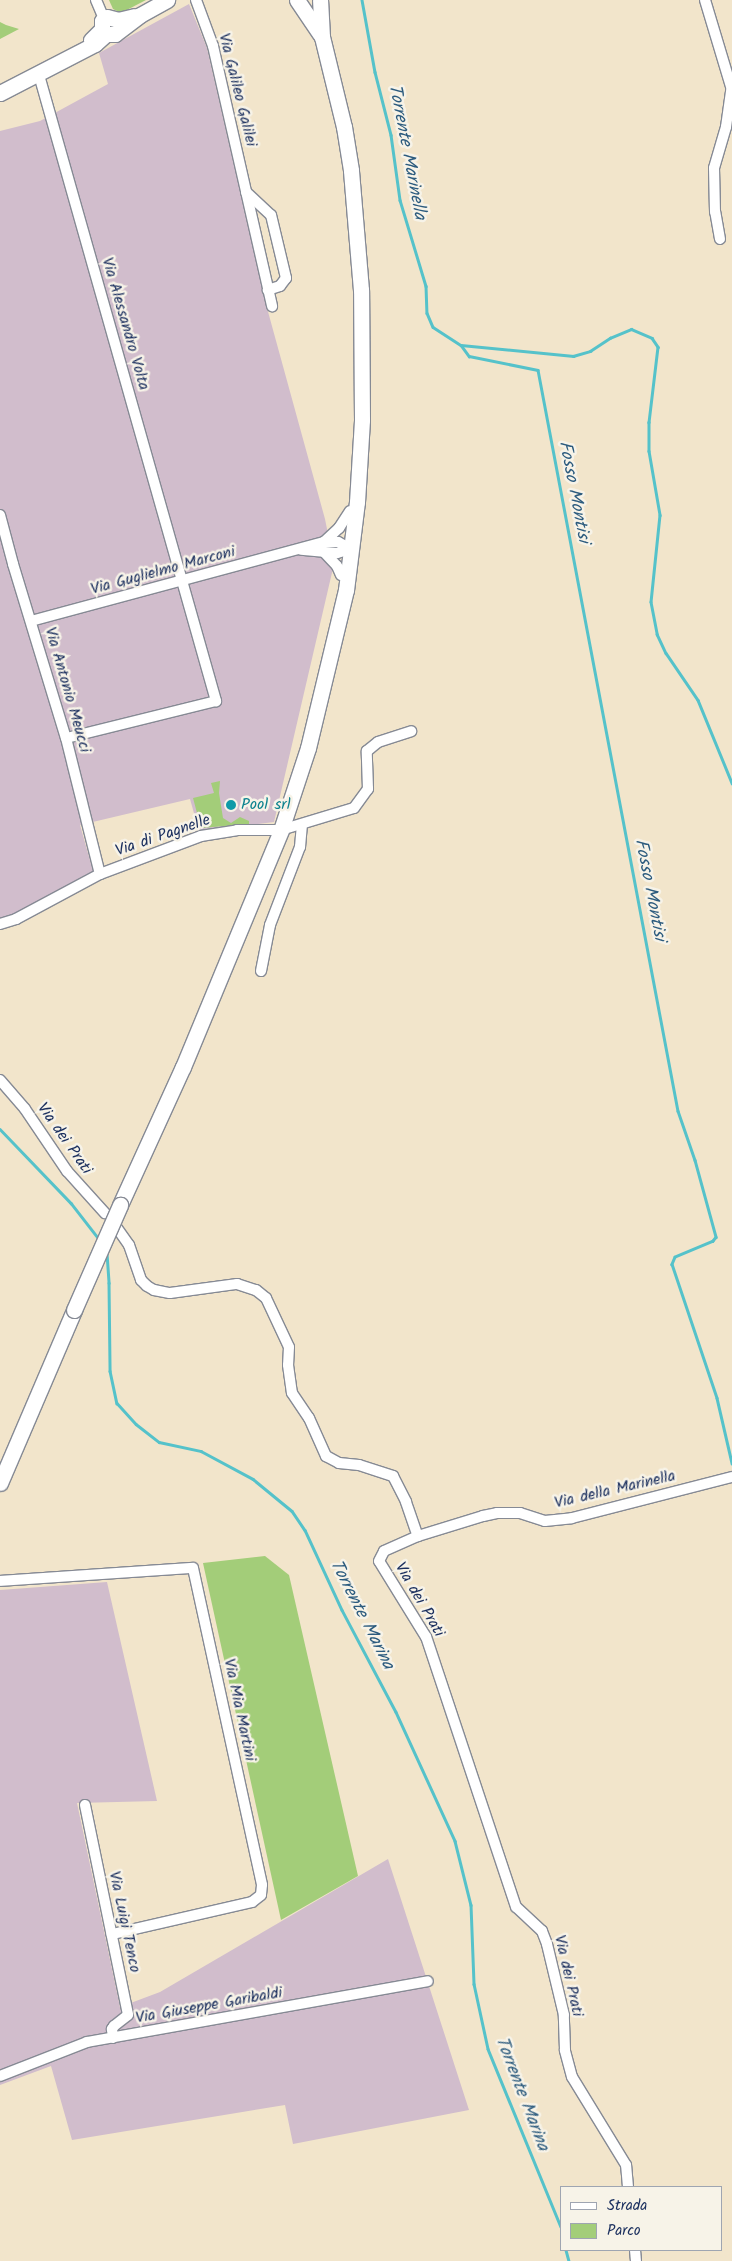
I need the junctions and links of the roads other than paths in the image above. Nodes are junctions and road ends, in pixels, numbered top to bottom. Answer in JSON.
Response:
{"nodes":[{"id":1,"x":96,"y":0,"type":"edge"},
{"id":2,"x":167,"y":0,"type":"edge"},
{"id":3,"x":196,"y":0,"type":"edge"},
{"id":4,"x":297,"y":0,"type":"edge"},
{"id":5,"x":320,"y":0,"type":"edge"},
{"id":6,"x":705,"y":0,"type":"edge"},
{"id":7,"x":110,"y":26,"type":"junction"},
{"id":8,"x":322,"y":37,"type":"junction"},
{"id":9,"x":39,"y":74,"type":"junction"},
{"id":10,"x":731,"y":87,"type":"edge"},
{"id":11,"x":0,"y":93,"type":"edge"},
{"id":12,"x":244,"y":189,"type":"junction"},
{"id":13,"x":262,"y":208,"type":"junction"},
{"id":14,"x":251,"y":216,"type":"junction"},
{"id":15,"x":720,"y":239,"type":"dead end"},
{"id":16,"x":268,"y":290,"type":"junction"},
{"id":17,"x":272,"y":306,"type":"dead end"},
{"id":18,"x":358,"y":475,"type":"junction"},
{"id":19,"x":350,"y":511,"type":"junction"},
{"id":20,"x":0,"y":515,"type":"edge"},
{"id":21,"x":324,"y":547,"type":"junction"},
{"id":22,"x":347,"y":548,"type":"junction"},
{"id":23,"x":341,"y":575,"type":"junction"},
{"id":24,"x":183,"y":581,"type":"junction"},
{"id":25,"x":31,"y":621,"type":"junction"},
{"id":26,"x":337,"y":623,"type":"junction"},
{"id":27,"x":411,"y":730,"type":"dead end"},
{"id":28,"x":66,"y":738,"type":"junction"},
{"id":29,"x":302,"y":826,"type":"junction"},
{"id":30,"x":281,"y":830,"type":"junction"},
{"id":31,"x":100,"y":874,"type":"junction"},
{"id":32,"x":0,"y":924,"type":"edge"},
{"id":33,"x":261,"y":971,"type":"dead end"},
{"id":34,"x":0,"y":1080,"type":"edge"},
{"id":35,"x":105,"y":1213,"type":"dead end"},
{"id":36,"x":118,"y":1228,"type":"dead end"},
{"id":37,"x":731,"y":1478,"type":"edge"},
{"id":38,"x":0,"y":1483,"type":"edge"},
{"id":39,"x":418,"y":1536,"type":"junction"},
{"id":40,"x":0,"y":1581,"type":"edge"},
{"id":41,"x":85,"y":1805,"type":"dead end"},
{"id":42,"x":112,"y":1934,"type":"junction"},
{"id":43,"x":428,"y":1981,"type":"dead end"},
{"id":44,"x":113,"y":2038,"type":"junction"},
{"id":45,"x":0,"y":2076,"type":"edge"},
{"id":46,"x":628,"y":2186,"type":"edge"}],
"edges":[{"from":1,"to":7,"type":"street"},
{"from":2,"to":7,"type":"main road"},
{"from":3,"to":12,"type":"street","name":"Via Galileo Galilei"},
{"from":4,"to":8,"type":"main road"},
{"from":5,"to":8,"type":"main road"},
{"from":6,"to":10,"type":"street"},
{"from":7,"to":9,"type":"main road"},
{"from":8,"to":18,"type":"main road"},
{"from":9,"to":11,"type":"main road"},
{"from":9,"to":24,"type":"street","name":"Via Alessandro Volta"},
{"from":10,"to":15,"type":"street"},
{"from":12,"to":13,"type":"street"},
{"from":12,"to":14,"type":"street","name":"Via Galileo Galilei"},
{"from":13,"to":14,"type":"street"},
{"from":13,"to":16,"type":"street"},
{"from":14,"to":16,"type":"street","name":"Via Galileo Galilei"},
{"from":16,"to":17,"type":"street","name":"Via Galileo Galilei"},
{"from":18,"to":19,"type":"main road"},
{"from":18,"to":22,"type":"main road"},
{"from":19,"to":21,"type":"street"},
{"from":19,"to":22,"type":"main road"},
{"from":20,"to":25,"type":"street","name":"Via Antonio Meucci"},
{"from":21,"to":22,"type":"street","name":"Via Guglielmo Marconi"},
{"from":21,"to":23,"type":"street"},
{"from":21,"to":24,"type":"street","name":"Via Guglielmo Marconi"},
{"from":22,"to":23,"type":"main road"},
{"from":22,"to":26,"type":"main road"},
{"from":23,"to":26,"type":"main road"},
{"from":24,"to":25,"type":"street","name":"Via Guglielmo Marconi"},
{"from":24,"to":28,"type":"street","name":"Via Alessandro Volta"},
{"from":25,"to":28,"type":"street","name":"Via Antonio Meucci"},
{"from":26,"to":30,"type":"main road"},
{"from":27,"to":29,"type":"street","name":"Via di Pagnelle"},
{"from":28,"to":31,"type":"street","name":"Via Antonio Meucci"},
{"from":29,"to":30,"type":"street","name":"Via di Pagnelle"},
{"from":29,"to":33,"type":"street"},
{"from":30,"to":31,"type":"street","name":"Via di Pagnelle"},
{"from":30,"to":38,"type":"main road","bridge":true},
{"from":31,"to":32,"type":"street","name":"Via di Pagnelle"},
{"from":34,"to":35,"type":"street","name":"Via dei Prati"},
{"from":36,"to":39,"type":"street"},
{"from":37,"to":39,"type":"street","name":"Via della Marinella"},
{"from":39,"to":46,"type":"street","name":"Via dei Prati"},
{"from":40,"to":42,"type":"street","name":"Via Mia Martini"},
{"from":41,"to":42,"type":"street","name":"Via Luigi Tenco"},
{"from":42,"to":44,"type":"street","name":"Via Luigi Tenco"},
{"from":43,"to":44,"type":"street","name":"Via Giuseppe Garibaldi"},
{"from":44,"to":45,"type":"street","name":"Via Giuseppe Garibaldi"}]}
